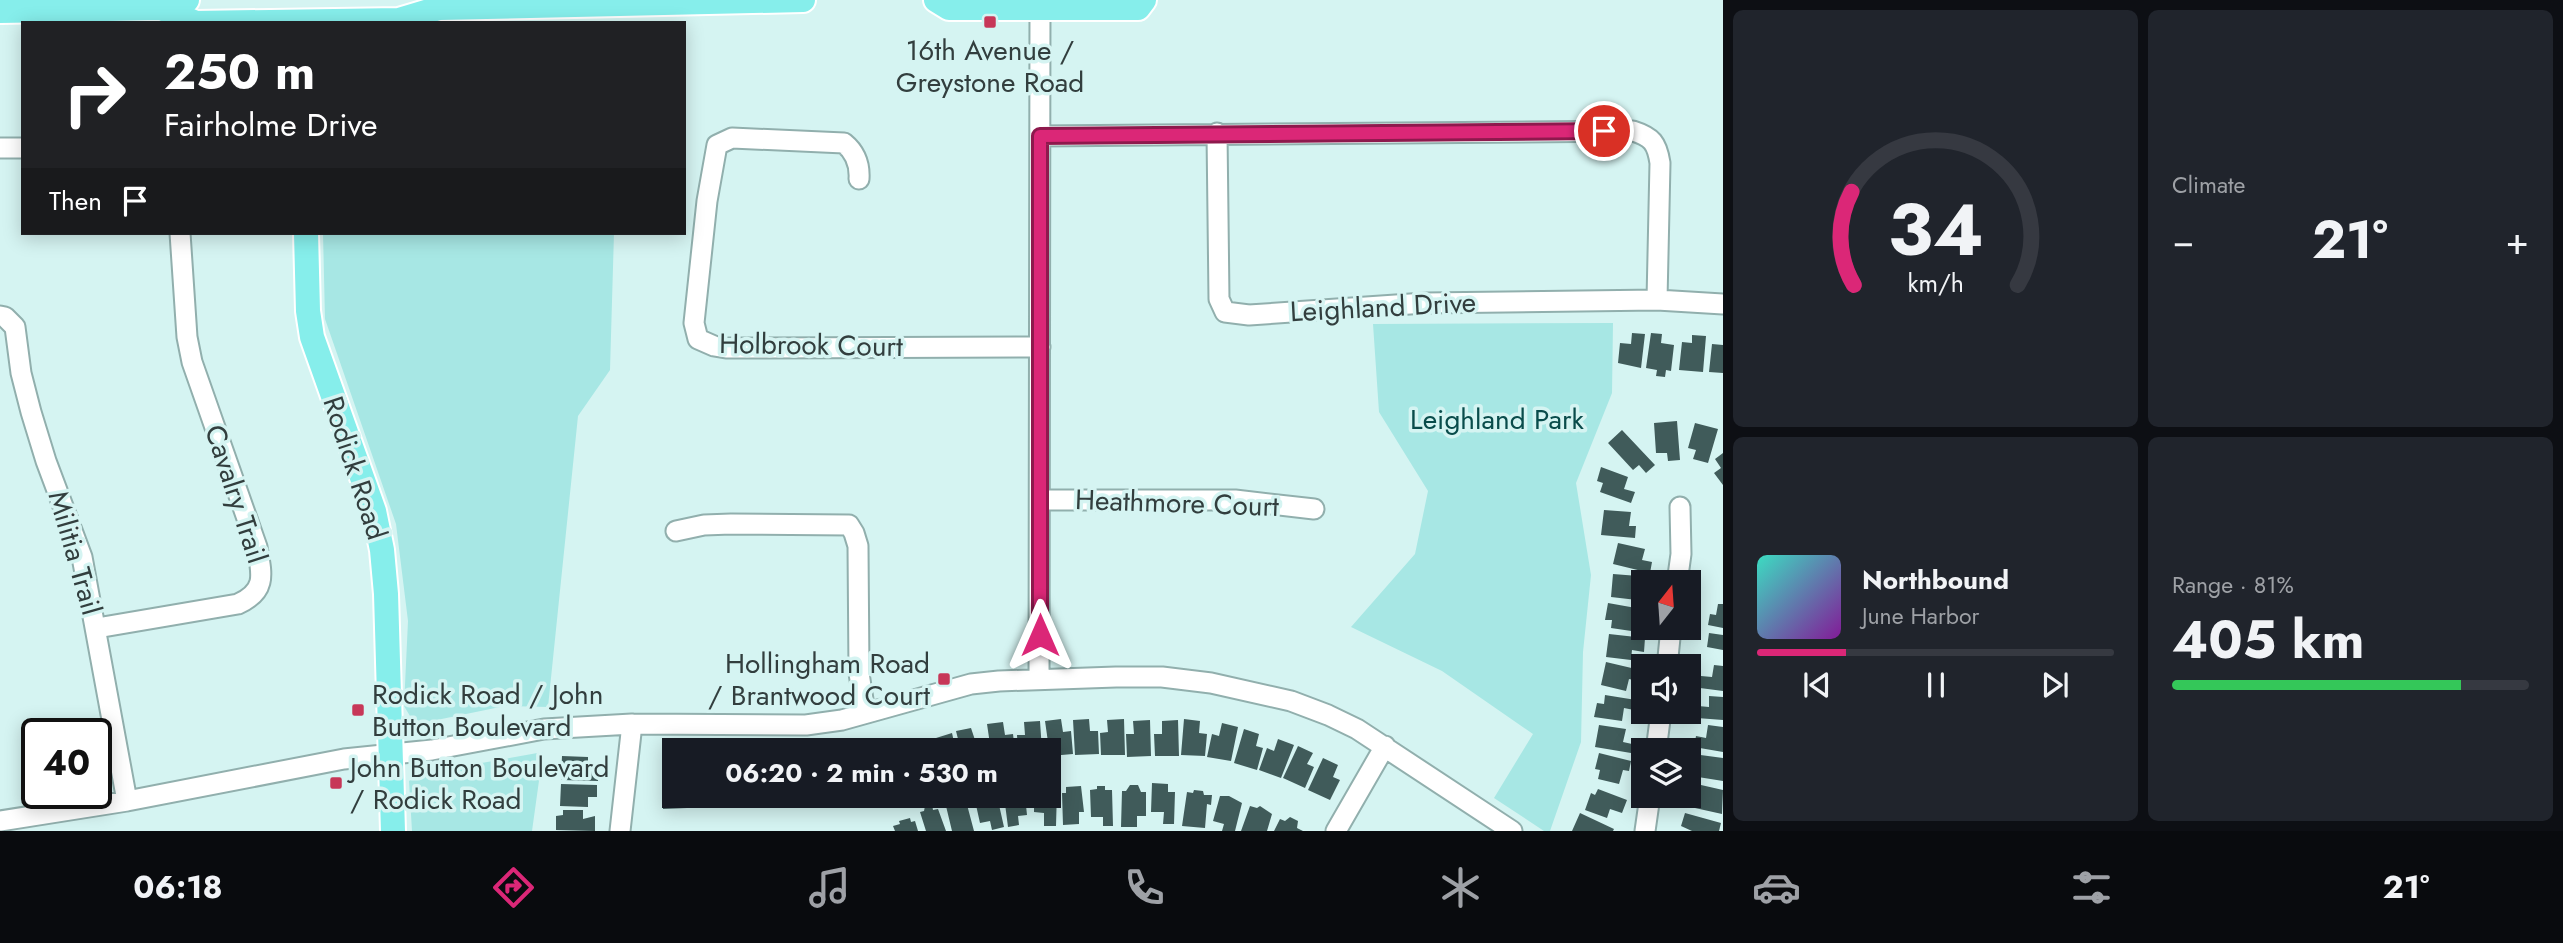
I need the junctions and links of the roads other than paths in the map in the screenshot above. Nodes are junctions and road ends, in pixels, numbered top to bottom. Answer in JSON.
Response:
{"nodes":[{"id":1,"x":187,"y":0,"type":"edge"},
{"id":2,"x":409,"y":0,"type":"edge"},
{"id":3,"x":803,"y":0,"type":"edge"},
{"id":4,"x":936,"y":0,"type":"edge"},
{"id":5,"x":1144,"y":0,"type":"edge"},
{"id":6,"x":1040,"y":4,"type":"edge"},
{"id":7,"x":162,"y":8,"type":"junction"},
{"id":8,"x":439,"y":8,"type":"junction"},
{"id":9,"x":0,"y":11,"type":"edge"},
{"id":10,"x":300,"y":15,"type":"edge"},
{"id":11,"x":191,"y":21,"type":"edge"},
{"id":12,"x":222,"y":21,"type":"edge"},
{"id":13,"x":1217,"y":133,"type":"junction"},
{"id":14,"x":1040,"y":136,"type":"junction"},
{"id":15,"x":0,"y":148,"type":"edge"},
{"id":16,"x":21,"y":148,"type":"edge"},
{"id":17,"x":859,"y":179,"type":"dead end"},
{"id":18,"x":180,"y":235,"type":"edge"},
{"id":19,"x":306,"y":235,"type":"edge"},
{"id":20,"x":1657,"y":300,"type":"junction"},
{"id":21,"x":1723,"y":304,"type":"edge"},
{"id":22,"x":0,"y":317,"type":"edge"},
{"id":23,"x":1040,"y":347,"type":"junction"},
{"id":24,"x":1040,"y":500,"type":"junction"},
{"id":25,"x":1680,"y":507,"type":"dead end"},
{"id":26,"x":1314,"y":509,"type":"dead end"},
{"id":27,"x":677,"y":531,"type":"dead end"},
{"id":28,"x":1679,"y":570,"type":"edge"},
{"id":29,"x":97,"y":628,"type":"junction"},
{"id":30,"x":1040,"y":680,"type":"junction"},
{"id":31,"x":865,"y":713,"type":"junction"},
{"id":32,"x":632,"y":724,"type":"junction"},
{"id":33,"x":1385,"y":746,"type":"junction"},
{"id":34,"x":391,"y":755,"type":"junction"},
{"id":35,"x":127,"y":801,"type":"junction"},
{"id":36,"x":1648,"y":808,"type":"edge"},
{"id":37,"x":0,"y":821,"type":"edge"},
{"id":38,"x":394,"y":831,"type":"edge"},
{"id":39,"x":620,"y":831,"type":"edge"},
{"id":40,"x":1336,"y":831,"type":"edge"},
{"id":41,"x":1512,"y":831,"type":"edge"},
{"id":42,"x":1645,"y":831,"type":"edge"}],
"edges":[{"from":1,"to":7,"type":"main road"},
{"from":2,"to":8,"type":"main road"},
{"from":3,"to":8,"type":"main road"},
{"from":4,"to":6,"type":"main road"},
{"from":5,"to":6,"type":"main road"},
{"from":6,"to":14,"type":"street"},
{"from":7,"to":9,"type":"main road"},
{"from":7,"to":11,"type":"main road"},
{"from":8,"to":10,"type":"main road"},
{"from":10,"to":12,"type":"main road"},
{"from":13,"to":14,"type":"street"},
{"from":13,"to":20,"type":"street"},
{"from":13,"to":20,"type":"street","name":"Leighland Drive"},
{"from":14,"to":23,"type":"street"},
{"from":15,"to":16,"type":"street"},
{"from":17,"to":23,"type":"street","name":"Holbrook Court"},
{"from":18,"to":29,"type":"street","name":"Cavalry Trail"},
{"from":19,"to":34,"type":"main road","name":"Rodick Road"},
{"from":20,"to":21,"type":"street","name":"Leighland Drive"},
{"from":22,"to":29,"type":"street","name":"Militia Trail"},
{"from":23,"to":24,"type":"street"},
{"from":24,"to":26,"type":"street","name":"Heathmore Court"},
{"from":24,"to":30,"type":"street"},
{"from":25,"to":28,"type":"street"},
{"from":27,"to":31,"type":"street"},
{"from":29,"to":35,"type":"street","name":"Militia Trail"},
{"from":30,"to":31,"type":"street"},
{"from":30,"to":33,"type":"street"},
{"from":31,"to":32,"type":"street"},
{"from":32,"to":34,"type":"street"},
{"from":32,"to":39,"type":"street"},
{"from":33,"to":40,"type":"street"},
{"from":33,"to":41,"type":"street"},
{"from":34,"to":35,"type":"street"},
{"from":34,"to":38,"type":"main road","name":"Rodick Road"},
{"from":35,"to":37,"type":"street"},
{"from":36,"to":42,"type":"street"}]}
